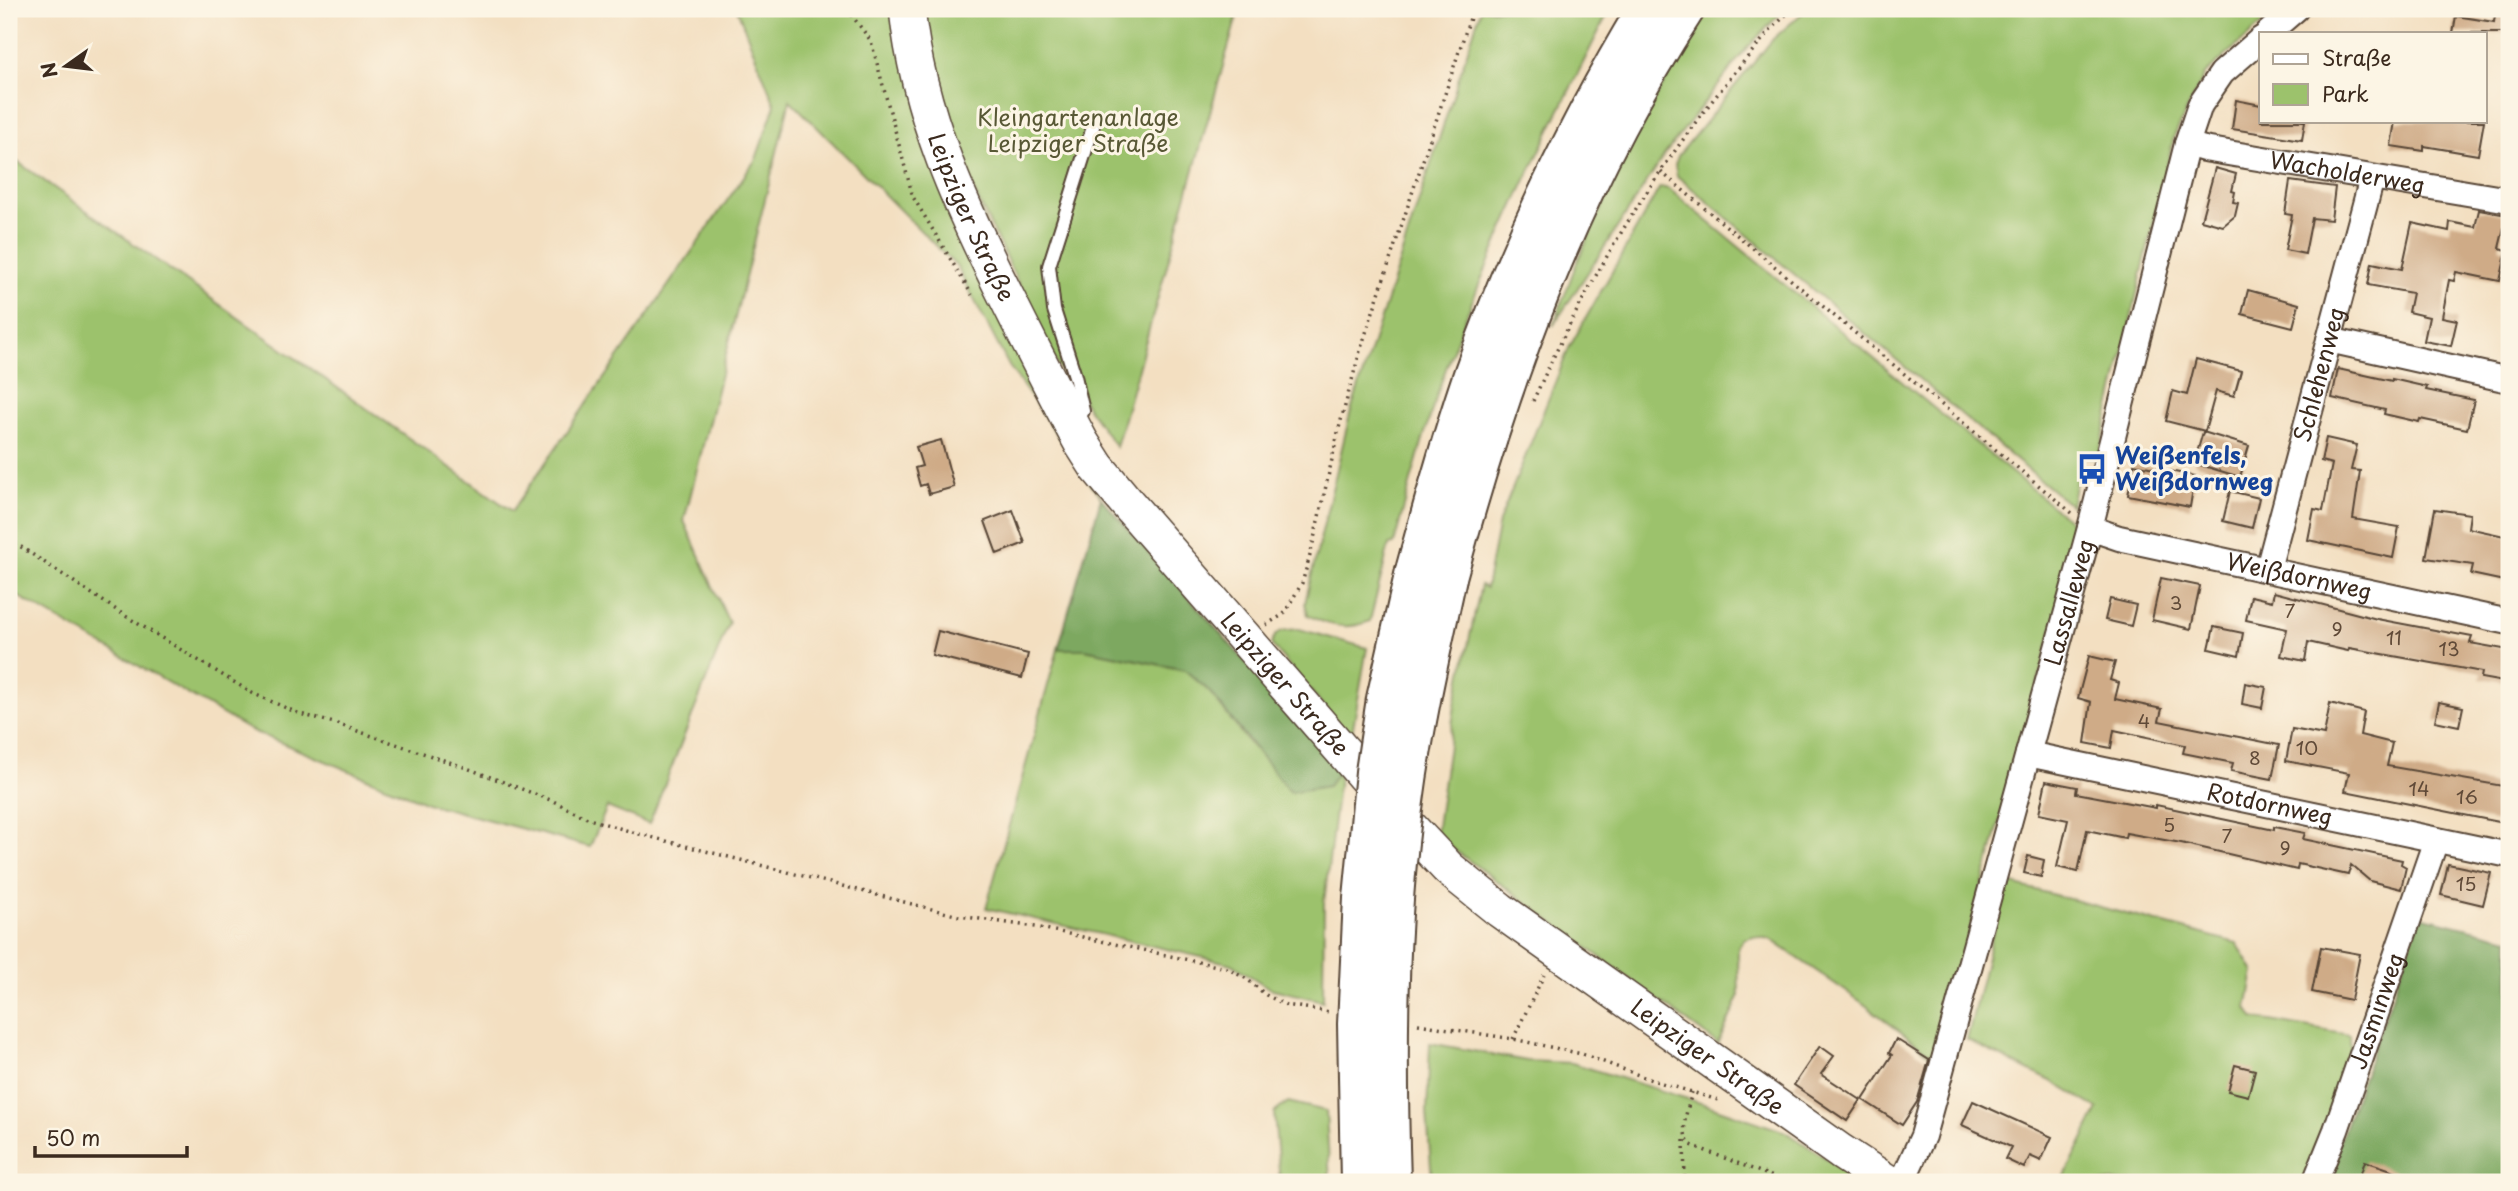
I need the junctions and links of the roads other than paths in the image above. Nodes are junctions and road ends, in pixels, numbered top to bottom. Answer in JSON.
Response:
{"nodes":[{"id":1,"x":907,"y":9,"type":"edge"},
{"id":2,"x":1623,"y":9,"type":"edge"},
{"id":3,"x":1647,"y":9,"type":"edge"},
{"id":4,"x":1685,"y":9,"type":"edge"},
{"id":5,"x":2296,"y":9,"type":"edge"},
{"id":6,"x":2269,"y":32,"type":"edge"},
{"id":7,"x":2259,"y":41,"type":"edge"},
{"id":8,"x":1093,"y":127,"type":"dead end"},
{"id":9,"x":2187,"y":144,"type":"junction"},
{"id":10,"x":1567,"y":152,"type":"junction"},
{"id":11,"x":2372,"y":178,"type":"junction"},
{"id":12,"x":2509,"y":200,"type":"edge"},
{"id":13,"x":2329,"y":340,"type":"junction"},
{"id":14,"x":2509,"y":380,"type":"edge"},
{"id":15,"x":1074,"y":429,"type":"junction"},
{"id":16,"x":2090,"y":528,"type":"junction"},
{"id":17,"x":2268,"y":569,"type":"junction"},
{"id":18,"x":1431,"y":574,"type":"junction"},
{"id":19,"x":2509,"y":622,"type":"edge"},
{"id":20,"x":2028,"y":754,"type":"junction"},
{"id":21,"x":2436,"y":840,"type":"junction"},
{"id":22,"x":2509,"y":855,"type":"edge"},
{"id":23,"x":1360,"y":1182,"type":"edge"},
{"id":24,"x":1391,"y":1182,"type":"edge"},
{"id":25,"x":1887,"y":1182,"type":"edge"},
{"id":26,"x":1902,"y":1182,"type":"edge"},
{"id":27,"x":2315,"y":1182,"type":"edge"}],
"edges":[{"from":1,"to":15,"type":"street","name":"Leipziger Straße"},
{"from":2,"to":10,"type":"highway"},
{"from":3,"to":10,"type":"highway"},
{"from":4,"to":18,"type":"highway"},
{"from":5,"to":6,"type":"street"},
{"from":7,"to":9,"type":"street","name":"Lassalleweg"},
{"from":8,"to":15,"type":"lane"},
{"from":9,"to":11,"type":"street","name":"Wacholderweg"},
{"from":9,"to":16,"type":"street","name":"Lassalleweg"},
{"from":10,"to":18,"type":"highway"},
{"from":11,"to":12,"type":"street","name":"Wacholderweg"},
{"from":11,"to":13,"type":"street","name":"Schlehenweg"},
{"from":13,"to":14,"type":"street"},
{"from":13,"to":17,"type":"street","name":"Schlehenweg"},
{"from":15,"to":25,"type":"street","name":"Leipziger Straße"},
{"from":16,"to":17,"type":"street","name":"Weißdornweg"},
{"from":16,"to":20,"type":"street","name":"Lassalleweg"},
{"from":17,"to":19,"type":"street","name":"Weißdornweg"},
{"from":18,"to":23,"type":"highway","bridge":true},
{"from":18,"to":24,"type":"highway","bridge":true},
{"from":20,"to":21,"type":"street","name":"Rotdornweg"},
{"from":20,"to":26,"type":"street","name":"Lassalleweg"},
{"from":21,"to":22,"type":"street","name":"Rotdornweg"},
{"from":21,"to":27,"type":"street","name":"Jasminweg"}]}
